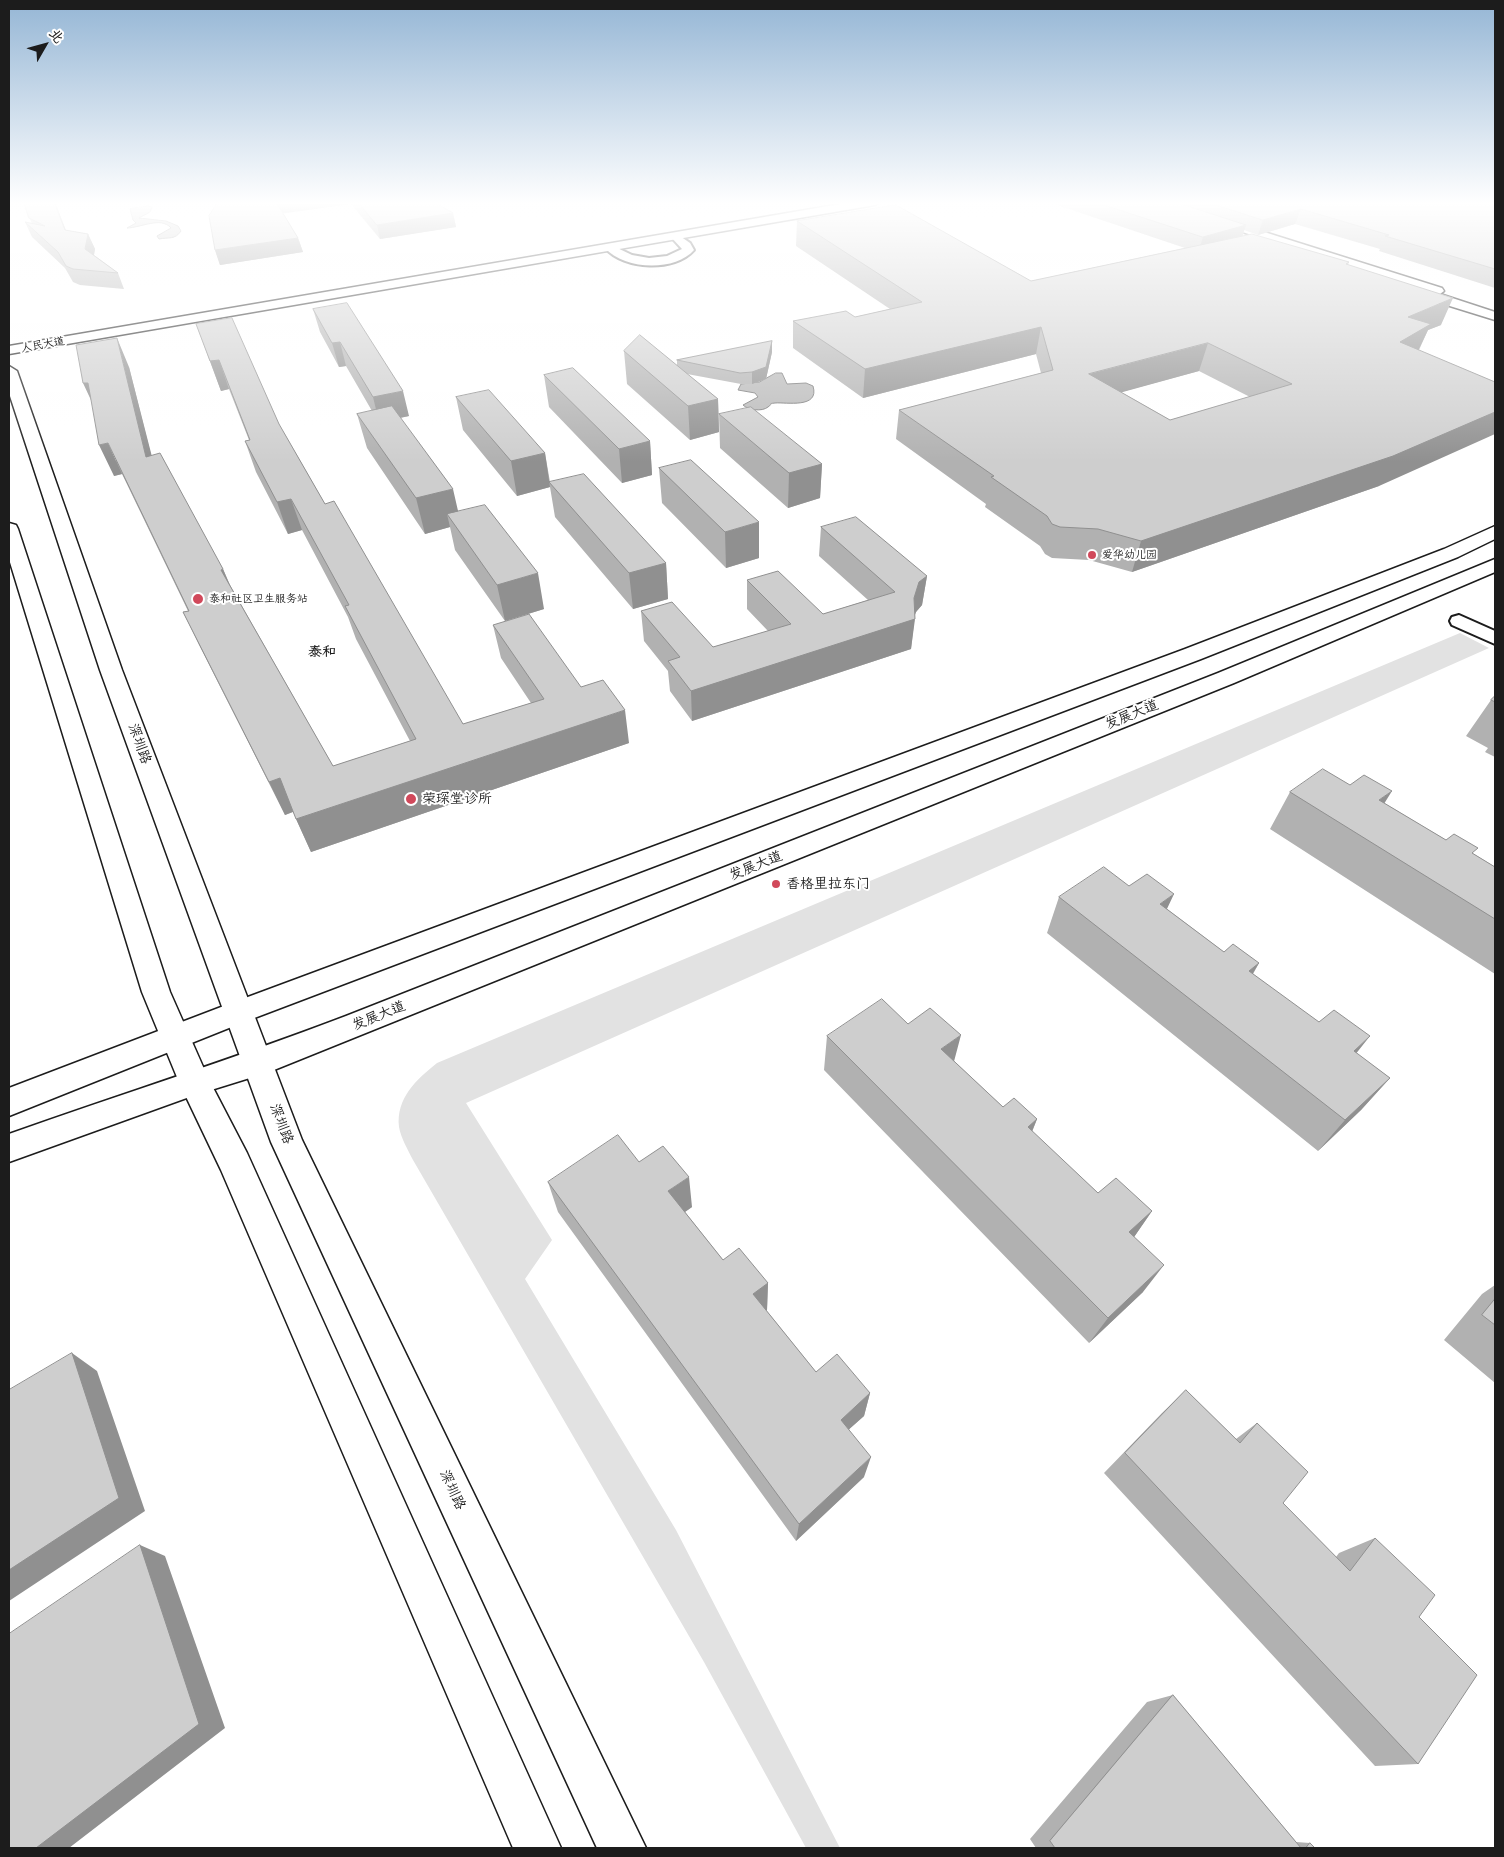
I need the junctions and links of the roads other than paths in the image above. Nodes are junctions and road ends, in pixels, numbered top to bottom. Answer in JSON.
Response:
{"nodes":[{"id":1,"x":358,"y":289,"type":"edge"},
{"id":2,"x":1411,"y":289,"type":"edge"},
{"id":3,"x":1428,"y":289,"type":"edge"},
{"id":4,"x":1495,"y":309,"type":"edge"},
{"id":5,"x":1495,"y":316,"type":"edge"},
{"id":6,"x":9,"y":350,"type":"edge"},
{"id":7,"x":9,"y":370,"type":"edge"},
{"id":8,"x":9,"y":529,"type":"edge"},
{"id":9,"x":1495,"y":532,"type":"edge"},
{"id":10,"x":1495,"y":565,"type":"edge"},
{"id":11,"x":1459,"y":620,"type":"dead end"},
{"id":12,"x":1495,"y":638,"type":"edge"},
{"id":13,"x":239,"y":1012,"type":"junction"},
{"id":14,"x":176,"y":1037,"type":"junction"},
{"id":15,"x":258,"y":1063,"type":"junction"},
{"id":16,"x":194,"y":1082,"type":"junction"},
{"id":17,"x":9,"y":1102,"type":"edge"},
{"id":18,"x":9,"y":1148,"type":"edge"},
{"id":19,"x":537,"y":1848,"type":"edge"},
{"id":20,"x":622,"y":1848,"type":"edge"}],
"edges":[{"from":1,"to":6,"type":"main road","name":"人民大道"},
{"from":2,"to":5,"type":"main road"},
{"from":3,"to":4,"type":"main road"},
{"from":7,"to":13,"type":"main road","name":"深圳路"},
{"from":8,"to":14,"type":"main road"},
{"from":9,"to":13,"type":"main road"},
{"from":10,"to":15,"type":"main road","name":"发展大道"},
{"from":11,"to":12,"type":"street"},
{"from":13,"to":14,"type":"main road"},
{"from":13,"to":15,"type":"main road","name":"深圳路"},
{"from":14,"to":16,"type":"main road"},
{"from":14,"to":17,"type":"main road"},
{"from":15,"to":16,"type":"main road","name":"发展大道"},
{"from":15,"to":20,"type":"main road","name":"深圳路"},
{"from":16,"to":18,"type":"main road","name":"发展大道"},
{"from":16,"to":19,"type":"main road"}]}
